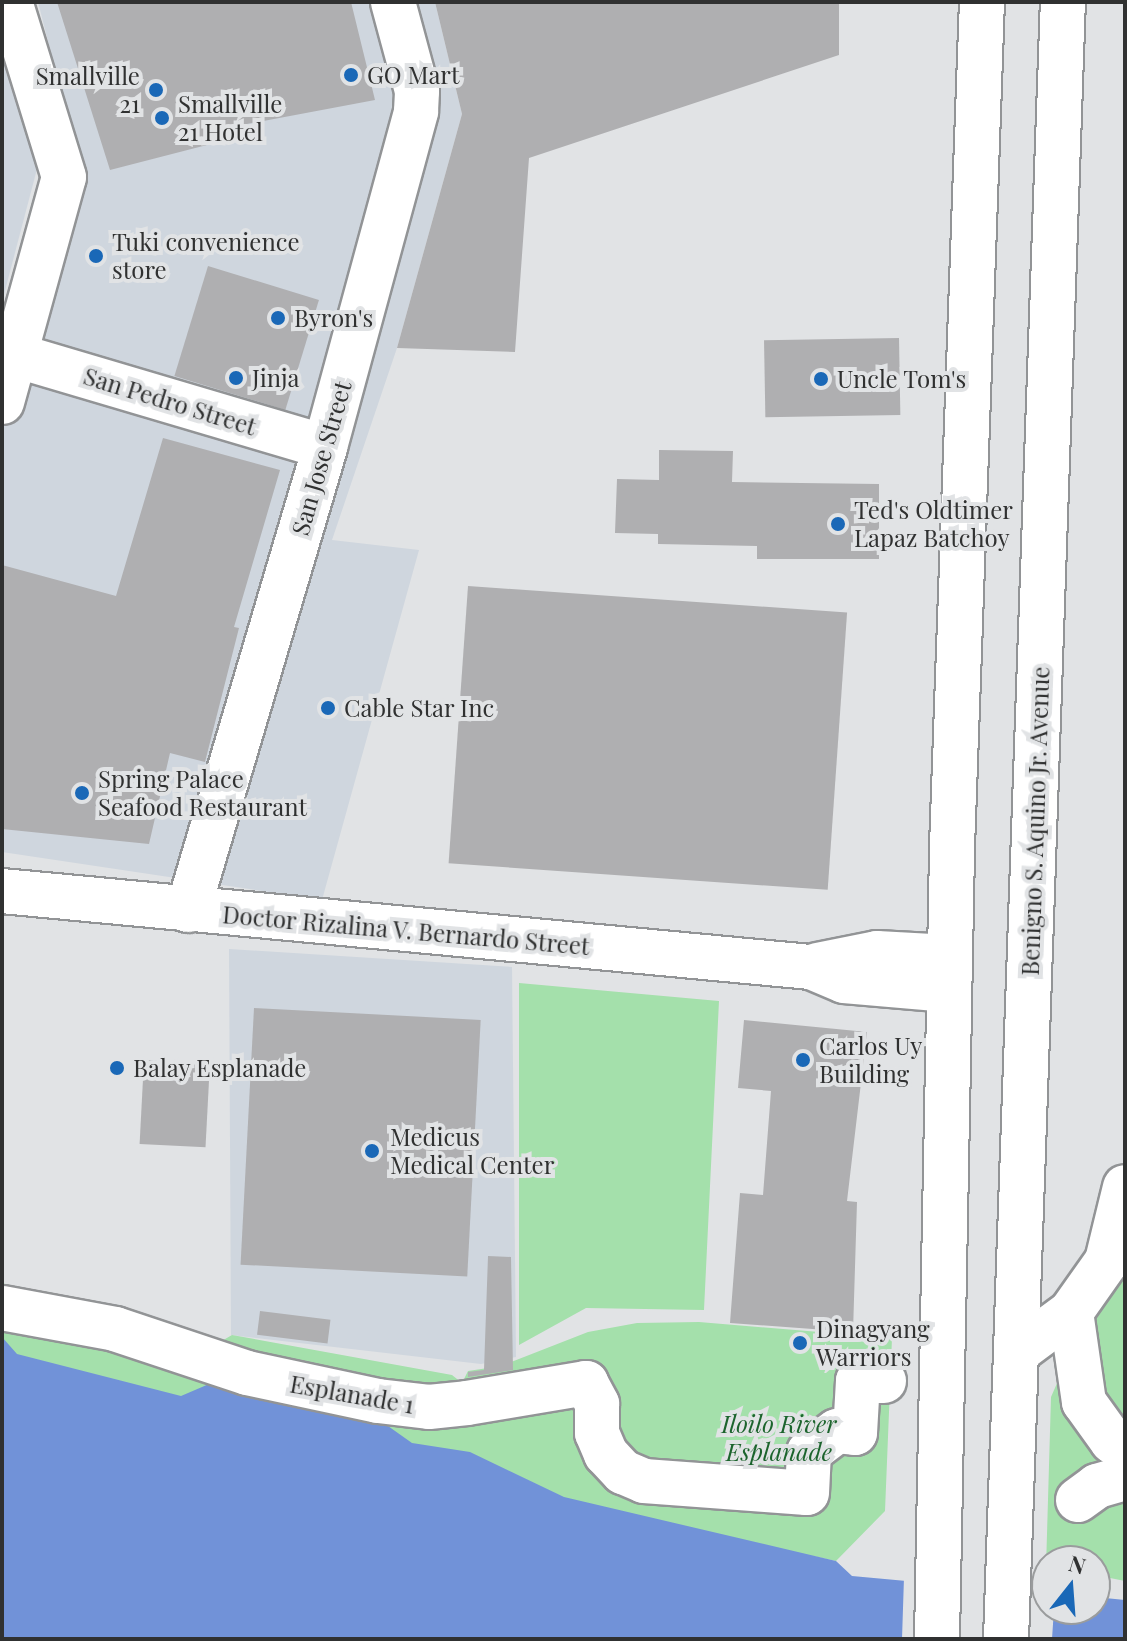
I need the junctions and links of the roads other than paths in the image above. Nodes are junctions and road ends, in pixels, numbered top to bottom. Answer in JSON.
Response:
{"nodes":[{"id":1,"x":10,"y":2,"type":"edge"},
{"id":2,"x":393,"y":2,"type":"edge"},
{"id":3,"x":982,"y":2,"type":"edge"},
{"id":4,"x":1063,"y":2,"type":"edge"},
{"id":5,"x":15,"y":355,"type":"junction"},
{"id":6,"x":2,"y":402,"type":"edge"},
{"id":7,"x":325,"y":447,"type":"junction"},
{"id":8,"x":2,"y":891,"type":"edge"},
{"id":9,"x":188,"y":910,"type":"junction"},
{"id":10,"x":949,"y":974,"type":"junction"},
{"id":11,"x":1125,"y":1187,"type":"edge"},
{"id":12,"x":2,"y":1308,"type":"edge"},
{"id":13,"x":1071,"y":1312,"type":"junction"},
{"id":14,"x":1017,"y":1352,"type":"junction"},
{"id":15,"x":884,"y":1381,"type":"dead end"},
{"id":16,"x":1125,"y":1450,"type":"edge"},
{"id":17,"x":1125,"y":1478,"type":"edge"},
{"id":18,"x":1078,"y":1500,"type":"dead end"},
{"id":19,"x":937,"y":1639,"type":"edge"},
{"id":20,"x":1006,"y":1639,"type":"edge"}],
"edges":[{"from":1,"to":5,"type":"main road"},
{"from":2,"to":7,"type":"main road","name":"San Jose Street"},
{"from":3,"to":10,"type":"main road"},
{"from":4,"to":14,"type":"main road","name":"Benigno S. Aquino Jr. Avenue"},
{"from":5,"to":6,"type":"main road"},
{"from":5,"to":7,"type":"main road","name":"San Pedro Street"},
{"from":7,"to":9,"type":"main road","name":"San Jose Street"},
{"from":8,"to":9,"type":"main road","name":"Doctor Rizalina V. Bernardo Street"},
{"from":9,"to":10,"type":"main road","name":"Doctor Rizalina V. Bernardo Street"},
{"from":10,"to":19,"type":"main road"},
{"from":11,"to":13,"type":"main road"},
{"from":12,"to":15,"type":"main road","name":"Esplanade 1"},
{"from":13,"to":14,"type":"main road"},
{"from":13,"to":16,"type":"main road"},
{"from":14,"to":20,"type":"main road","name":"Benigno S. Aquino Jr. Avenue"},
{"from":17,"to":18,"type":"main road"}]}
